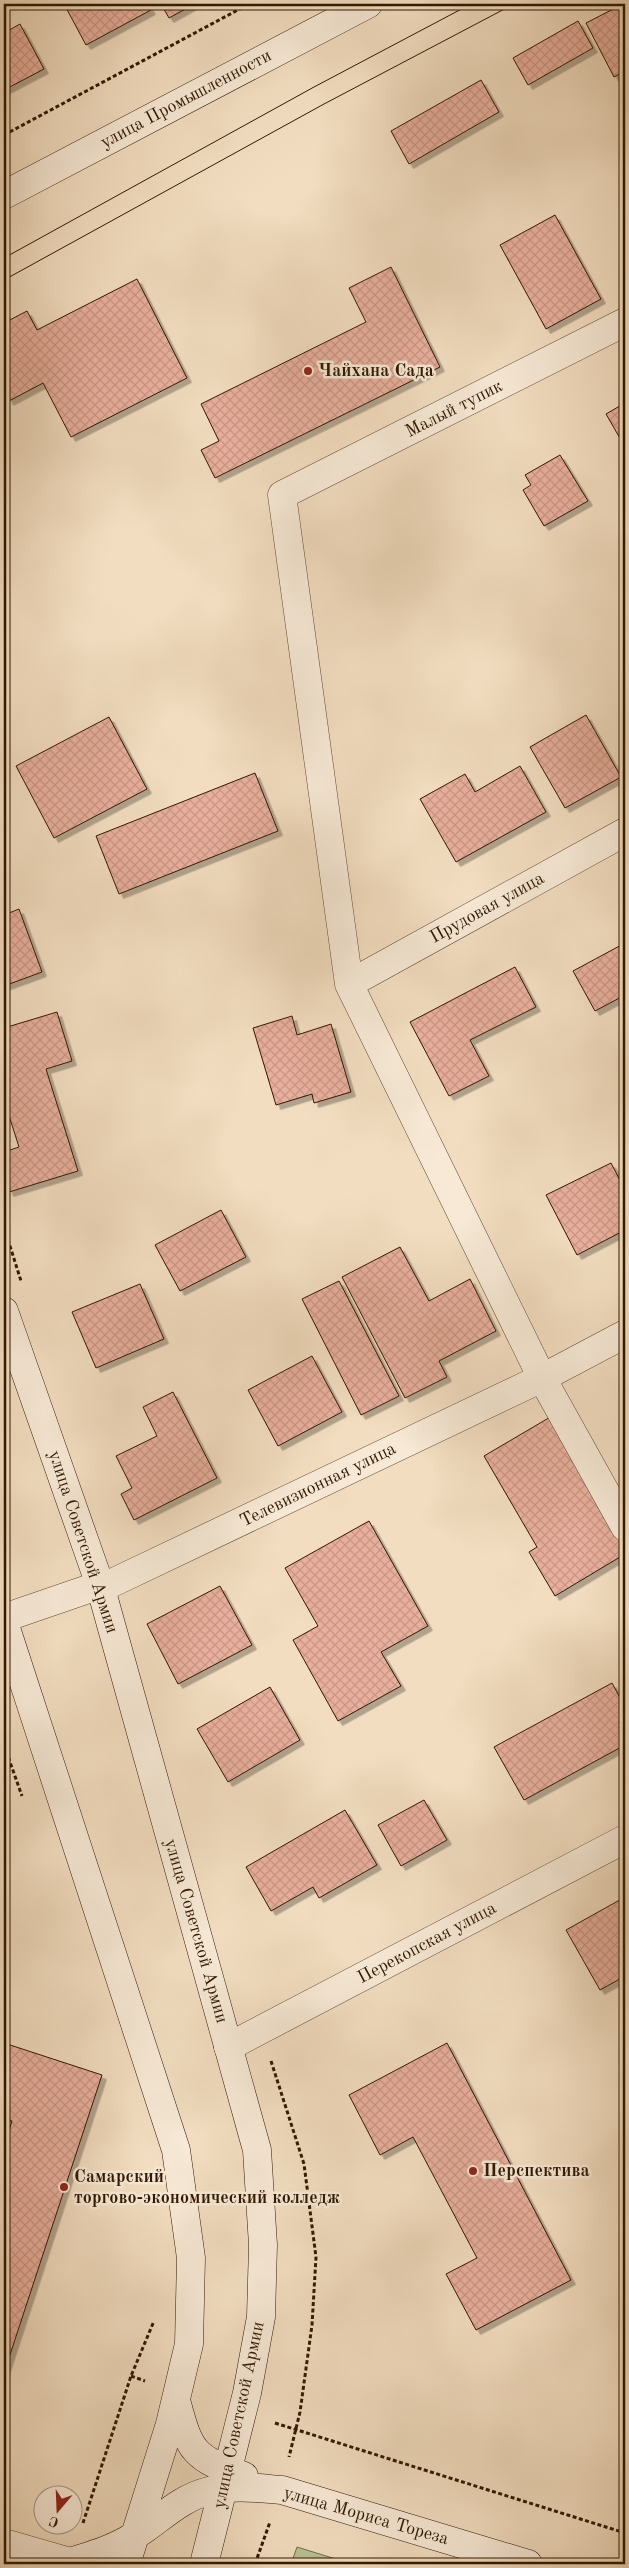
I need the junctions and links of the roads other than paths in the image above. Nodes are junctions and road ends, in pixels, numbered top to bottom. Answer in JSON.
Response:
{"nodes":[{"id":1,"x":368,"y":4,"type":"edge"},
{"id":2,"x":4,"y":195,"type":"edge"},
{"id":3,"x":625,"y":322,"type":"edge"},
{"id":4,"x":625,"y":832,"type":"edge"},
{"id":5,"x":349,"y":984,"type":"junction"},
{"id":6,"x":4,"y":1311,"type":"edge"},
{"id":7,"x":625,"y":1334,"type":"edge"},
{"id":8,"x":542,"y":1378,"type":"junction"},
{"id":9,"x":625,"y":1528,"type":"edge"},
{"id":10,"x":100,"y":1585,"type":"junction"},
{"id":11,"x":4,"y":1618,"type":"edge"},
{"id":12,"x":4,"y":1622,"type":"edge"},
{"id":13,"x":625,"y":1839,"type":"edge"},
{"id":14,"x":228,"y":2047,"type":"junction"},
{"id":15,"x":177,"y":2396,"type":"junction"},
{"id":16,"x":226,"y":2479,"type":"junction"},
{"id":17,"x":134,"y":2536,"type":"junction"},
{"id":18,"x":4,"y":2543,"type":"edge"},
{"id":19,"x":74,"y":2563,"type":"edge"},
{"id":20,"x":126,"y":2564,"type":"edge"},
{"id":21,"x":204,"y":2564,"type":"edge"},
{"id":22,"x":528,"y":2564,"type":"edge"}],
"edges":[{"from":1,"to":2,"type":"main road","name":"улица Промышленности"},
{"from":3,"to":5,"type":"main road","name":"Малый тупик"},
{"from":4,"to":5,"type":"main road","name":"Прудовая улица"},
{"from":5,"to":8,"type":"main road"},
{"from":6,"to":10,"type":"main road","name":"улица Советской Армии"},
{"from":7,"to":8,"type":"main road","name":"Телевизионная улица"},
{"from":8,"to":9,"type":"main road"},
{"from":8,"to":10,"type":"main road","name":"Телевизионная улица"},
{"from":10,"to":11,"type":"main road","name":"Телевизионная улица"},
{"from":10,"to":14,"type":"main road","name":"улица Советской Армии"},
{"from":12,"to":15,"type":"main road"},
{"from":13,"to":14,"type":"main road","name":"Перекопская улица"},
{"from":14,"to":16,"type":"main road","name":"улица Советской Армии"},
{"from":15,"to":16,"type":"main road"},
{"from":15,"to":17,"type":"main road"},
{"from":16,"to":17,"type":"main road","name":"улица Мориса Тореза"},
{"from":16,"to":21,"type":"main road","name":"улица Советской Армии"},
{"from":16,"to":22,"type":"main road","name":"улица Мориса Тореза"},
{"from":17,"to":19,"type":"main road","name":"улица Мориса Тореза"},
{"from":17,"to":20,"type":"main road"},
{"from":18,"to":19,"type":"main road"}]}
